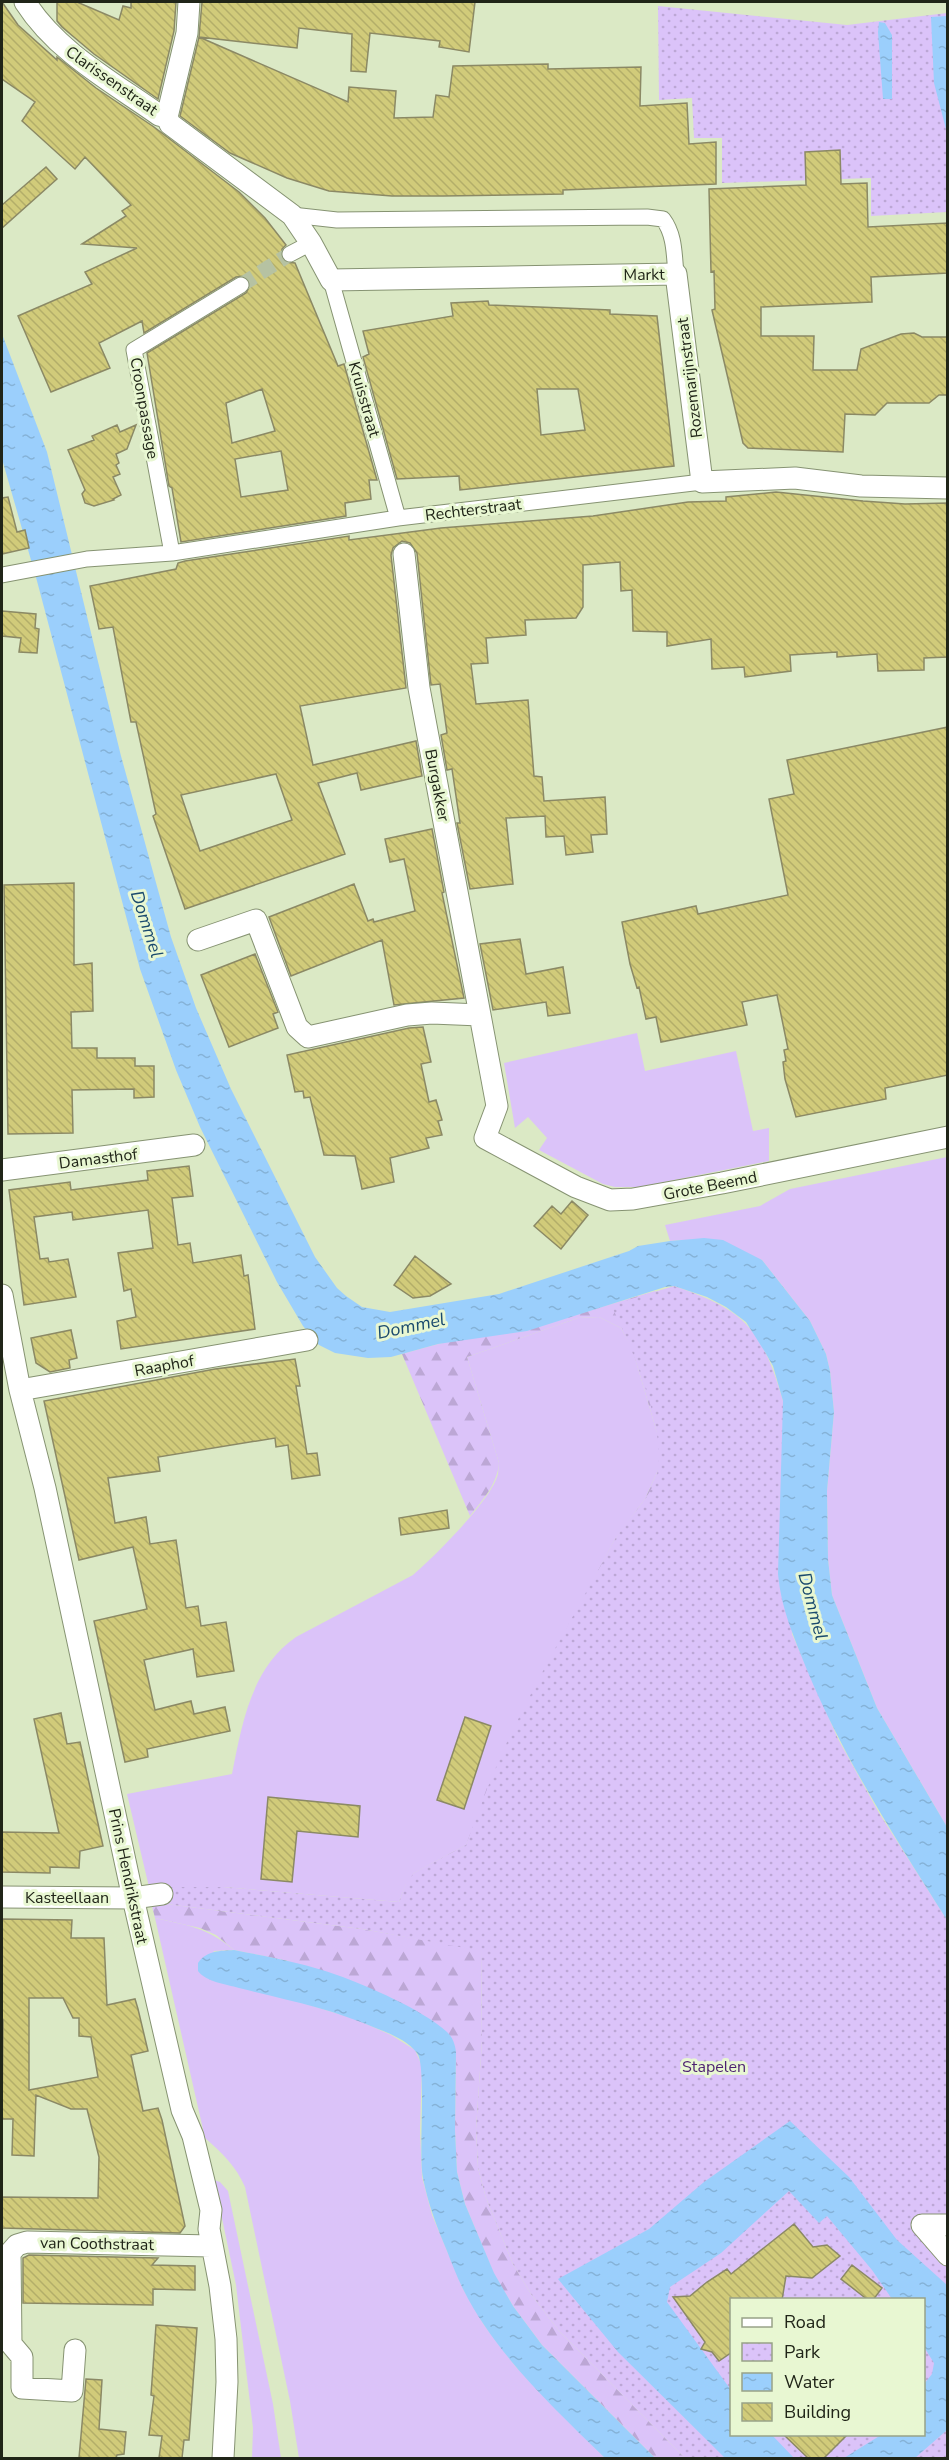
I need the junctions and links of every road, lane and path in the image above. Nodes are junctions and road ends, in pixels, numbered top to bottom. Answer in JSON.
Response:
{"nodes":[{"id":1,"x":25,"y":2,"type":"edge"},
{"id":2,"x":189,"y":2,"type":"edge"},
{"id":3,"x":167,"y":117,"type":"junction"},
{"id":4,"x":292,"y":215,"type":"junction"},
{"id":5,"x":312,"y":243,"type":"junction"},
{"id":6,"x":290,"y":254,"type":"tunnel mouth"},
{"id":7,"x":676,"y":274,"type":"junction"},
{"id":8,"x":331,"y":280,"type":"junction"},
{"id":9,"x":241,"y":285,"type":"tunnel mouth"},
{"id":10,"x":702,"y":482,"type":"junction"},
{"id":11,"x":948,"y":488,"type":"edge"},
{"id":12,"x":398,"y":518,"type":"junction"},
{"id":13,"x":171,"y":553,"type":"junction"},
{"id":14,"x":404,"y":554,"type":"dead end"},
{"id":15,"x":2,"y":575,"type":"edge"},
{"id":16,"x":198,"y":940,"type":"dead end"},
{"id":17,"x":480,"y":1015,"type":"junction"},
{"id":18,"x":948,"y":1137,"type":"edge"},
{"id":19,"x":485,"y":1138,"type":"joint"},
{"id":20,"x":194,"y":1145,"type":"dead end"},
{"id":21,"x":2,"y":1170,"type":"edge"},
{"id":22,"x":2,"y":1295,"type":"edge"},
{"id":23,"x":307,"y":1340,"type":"dead end"},
{"id":24,"x":20,"y":1390,"type":"junction"},
{"id":25,"x":162,"y":1894,"type":"dead end"},
{"id":26,"x":2,"y":1897,"type":"edge"},
{"id":27,"x":133,"y":1898,"type":"junction"},
{"id":28,"x":948,"y":2225,"type":"edge"},
{"id":29,"x":211,"y":2246,"type":"junction"},
{"id":30,"x":948,"y":2255,"type":"edge"},
{"id":31,"x":6,"y":2268,"type":"edge"},
{"id":32,"x":75,"y":2350,"type":"dead end"},
{"id":33,"x":223,"y":2458,"type":"edge"}],
"edges":[{"from":1,"to":3,"type":"street","name":"Clarissenstraat"},
{"from":2,"to":3,"type":"street"},
{"from":3,"to":4,"type":"street","name":"Clarissenstraat"},
{"from":4,"to":5,"type":"street"},
{"from":4,"to":7,"type":"street","name":"Markt"},
{"from":5,"to":6,"type":"street"},
{"from":5,"to":8,"type":"street"},
{"from":7,"to":8,"type":"street","name":"Markt"},
{"from":7,"to":10,"type":"street","name":"Rozemarijnstraat"},
{"from":8,"to":12,"type":"street","name":"Kruisstraat"},
{"from":9,"to":13,"type":"street","name":"Croonpassage"},
{"from":10,"to":11,"type":"street","name":"Rechterstraat"},
{"from":10,"to":12,"type":"street","name":"Rechterstraat"},
{"from":12,"to":13,"type":"street","name":"Rechterstraat"},
{"from":13,"to":15,"type":"street","name":"Rechterstraat"},
{"from":14,"to":17,"type":"street","name":"Burgakker"},
{"from":16,"to":17,"type":"street"},
{"from":17,"to":19,"type":"street","name":"Burgakker"},
{"from":18,"to":19,"type":"street","name":"Grote Beemd"},
{"from":20,"to":21,"type":"street","name":"Damasthof"},
{"from":22,"to":24,"type":"street","name":"Prins Hendrikstraat"},
{"from":23,"to":24,"type":"street","name":"Raaphof"},
{"from":24,"to":27,"type":"street","name":"Prins Hendrikstraat"},
{"from":25,"to":27,"type":"street","name":"Kasteellaan"},
{"from":26,"to":27,"type":"street","name":"Kasteellaan"},
{"from":27,"to":29,"type":"street","name":"Prins Hendrikstraat"},
{"from":28,"to":30,"type":"street"},
{"from":29,"to":31,"type":"street","name":"van Coothstraat"},
{"from":29,"to":33,"type":"street","name":"Prins Hendrikstraat"},
{"from":31,"to":32,"type":"street"}]}
